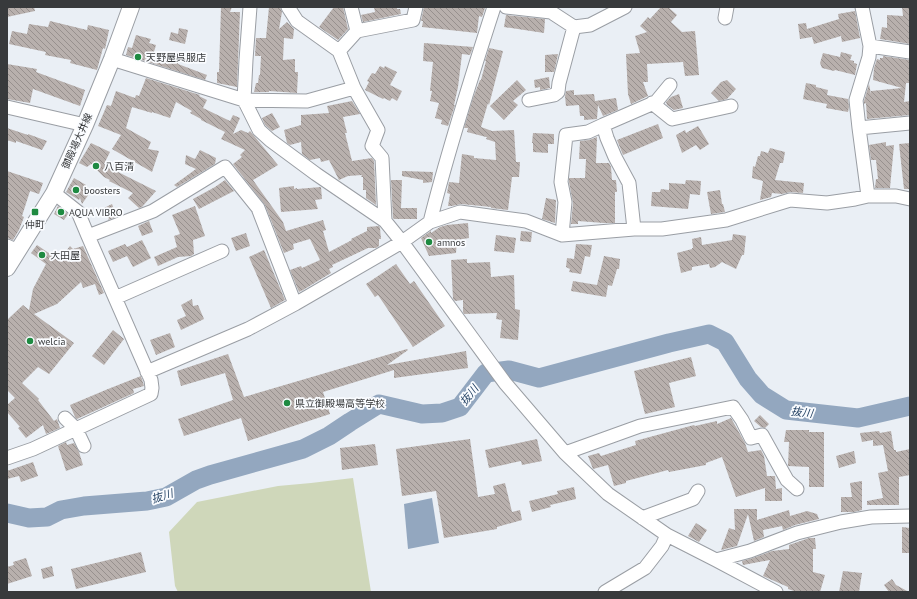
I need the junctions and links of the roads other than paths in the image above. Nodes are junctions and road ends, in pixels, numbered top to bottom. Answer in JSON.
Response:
{"nodes":[{"id":1,"x":131,"y":7,"type":"edge"},
{"id":2,"x":250,"y":7,"type":"edge"},
{"id":3,"x":288,"y":7,"type":"edge"},
{"id":4,"x":351,"y":7,"type":"edge"},
{"id":5,"x":416,"y":7,"type":"edge"},
{"id":6,"x":494,"y":7,"type":"edge"},
{"id":7,"x":506,"y":7,"type":"edge"},
{"id":8,"x":625,"y":7,"type":"edge"},
{"id":9,"x":862,"y":7,"type":"edge"},
{"id":10,"x":574,"y":27,"type":"junction"},
{"id":11,"x":358,"y":31,"type":"junction"},
{"id":12,"x":870,"y":46,"type":"junction"},
{"id":13,"x":339,"y":51,"type":"junction"},
{"id":14,"x":910,"y":52,"type":"edge"},
{"id":15,"x":112,"y":59,"type":"junction"},
{"id":16,"x":670,"y":85,"type":"dead end"},
{"id":17,"x":354,"y":88,"type":"junction"},
{"id":18,"x":244,"y":100,"type":"junction"},
{"id":19,"x":529,"y":100,"type":"dead end"},
{"id":20,"x":652,"y":103,"type":"junction"},
{"id":21,"x":731,"y":106,"type":"dead end"},
{"id":22,"x":7,"y":107,"type":"edge"},
{"id":23,"x":910,"y":123,"type":"edge"},
{"id":24,"x":85,"y":125,"type":"junction"},
{"id":25,"x":603,"y":125,"type":"junction"},
{"id":26,"x":859,"y":128,"type":"junction"},
{"id":27,"x":54,"y":193,"type":"junction"},
{"id":28,"x":868,"y":196,"type":"junction"},
{"id":29,"x":910,"y":199,"type":"edge"},
{"id":30,"x":385,"y":221,"type":"junction"},
{"id":31,"x":430,"y":222,"type":"junction"},
{"id":32,"x":634,"y":230,"type":"junction"},
{"id":33,"x":562,"y":235,"type":"junction"},
{"id":34,"x":88,"y":236,"type":"junction"},
{"id":35,"x":402,"y":242,"type":"junction"},
{"id":36,"x":12,"y":248,"type":"edge"},
{"id":37,"x":222,"y":251,"type":"dead end"},
{"id":38,"x":7,"y":268,"type":"edge"},
{"id":39,"x":115,"y":298,"type":"junction"},
{"id":40,"x":295,"y":304,"type":"junction"},
{"id":41,"x":147,"y":372,"type":"junction"},
{"id":42,"x":65,"y":418,"type":"dead end"},
{"id":43,"x":76,"y":429,"type":"junction"},
{"id":44,"x":84,"y":446,"type":"dead end"},
{"id":45,"x":565,"y":453,"type":"junction"},
{"id":46,"x":7,"y":458,"type":"edge"},
{"id":47,"x":797,"y":489,"type":"dead end"},
{"id":48,"x":698,"y":491,"type":"dead end"},
{"id":49,"x":910,"y":516,"type":"edge"},
{"id":50,"x":642,"y":518,"type":"junction"},
{"id":51,"x":667,"y":535,"type":"junction"},
{"id":52,"x":716,"y":560,"type":"junction"},
{"id":53,"x":605,"y":592,"type":"edge"},
{"id":54,"x":776,"y":592,"type":"edge"}],
"edges":[{"from":1,"to":15,"type":"main road","name":"御殿場大井線"},
{"from":2,"to":18,"type":"street"},
{"from":3,"to":13,"type":"street"},
{"from":4,"to":11,"type":"street"},
{"from":5,"to":11,"type":"street"},
{"from":6,"to":31,"type":"street"},
{"from":7,"to":10,"type":"street"},
{"from":8,"to":10,"type":"street"},
{"from":9,"to":12,"type":"street"},
{"from":10,"to":19,"type":"street"},
{"from":11,"to":13,"type":"street"},
{"from":12,"to":14,"type":"street"},
{"from":12,"to":26,"type":"street"},
{"from":13,"to":17,"type":"street"},
{"from":15,"to":18,"type":"street"},
{"from":15,"to":24,"type":"main road","name":"御殿場大井線"},
{"from":16,"to":20,"type":"street"},
{"from":17,"to":18,"type":"street"},
{"from":17,"to":30,"type":"street"},
{"from":18,"to":30,"type":"street"},
{"from":20,"to":21,"type":"street"},
{"from":20,"to":25,"type":"street"},
{"from":22,"to":24,"type":"street"},
{"from":23,"to":26,"type":"street"},
{"from":24,"to":27,"type":"main road","name":"御殿場大井線"},
{"from":25,"to":32,"type":"street"},
{"from":25,"to":33,"type":"street"},
{"from":26,"to":28,"type":"street"},
{"from":27,"to":34,"type":"street"},
{"from":27,"to":36,"type":"main road","name":"御殿場大井線"},
{"from":28,"to":29,"type":"street"},
{"from":28,"to":32,"type":"street"},
{"from":30,"to":35,"type":"street"},
{"from":31,"to":33,"type":"street"},
{"from":31,"to":35,"type":"street"},
{"from":32,"to":33,"type":"street"},
{"from":34,"to":39,"type":"street"},
{"from":34,"to":40,"type":"street"},
{"from":35,"to":40,"type":"street"},
{"from":35,"to":45,"type":"street"},
{"from":36,"to":38,"type":"main road","name":"御殿場大井線"},
{"from":37,"to":39,"type":"street"},
{"from":39,"to":41,"type":"street"},
{"from":40,"to":41,"type":"street"},
{"from":41,"to":43,"type":"street"},
{"from":42,"to":43,"type":"street"},
{"from":43,"to":44,"type":"street"},
{"from":43,"to":46,"type":"street"},
{"from":45,"to":47,"type":"street"},
{"from":45,"to":50,"type":"street"},
{"from":48,"to":50,"type":"street"},
{"from":49,"to":52,"type":"street"},
{"from":50,"to":51,"type":"street"},
{"from":51,"to":52,"type":"street"},
{"from":51,"to":53,"type":"street"},
{"from":52,"to":54,"type":"street"}]}
